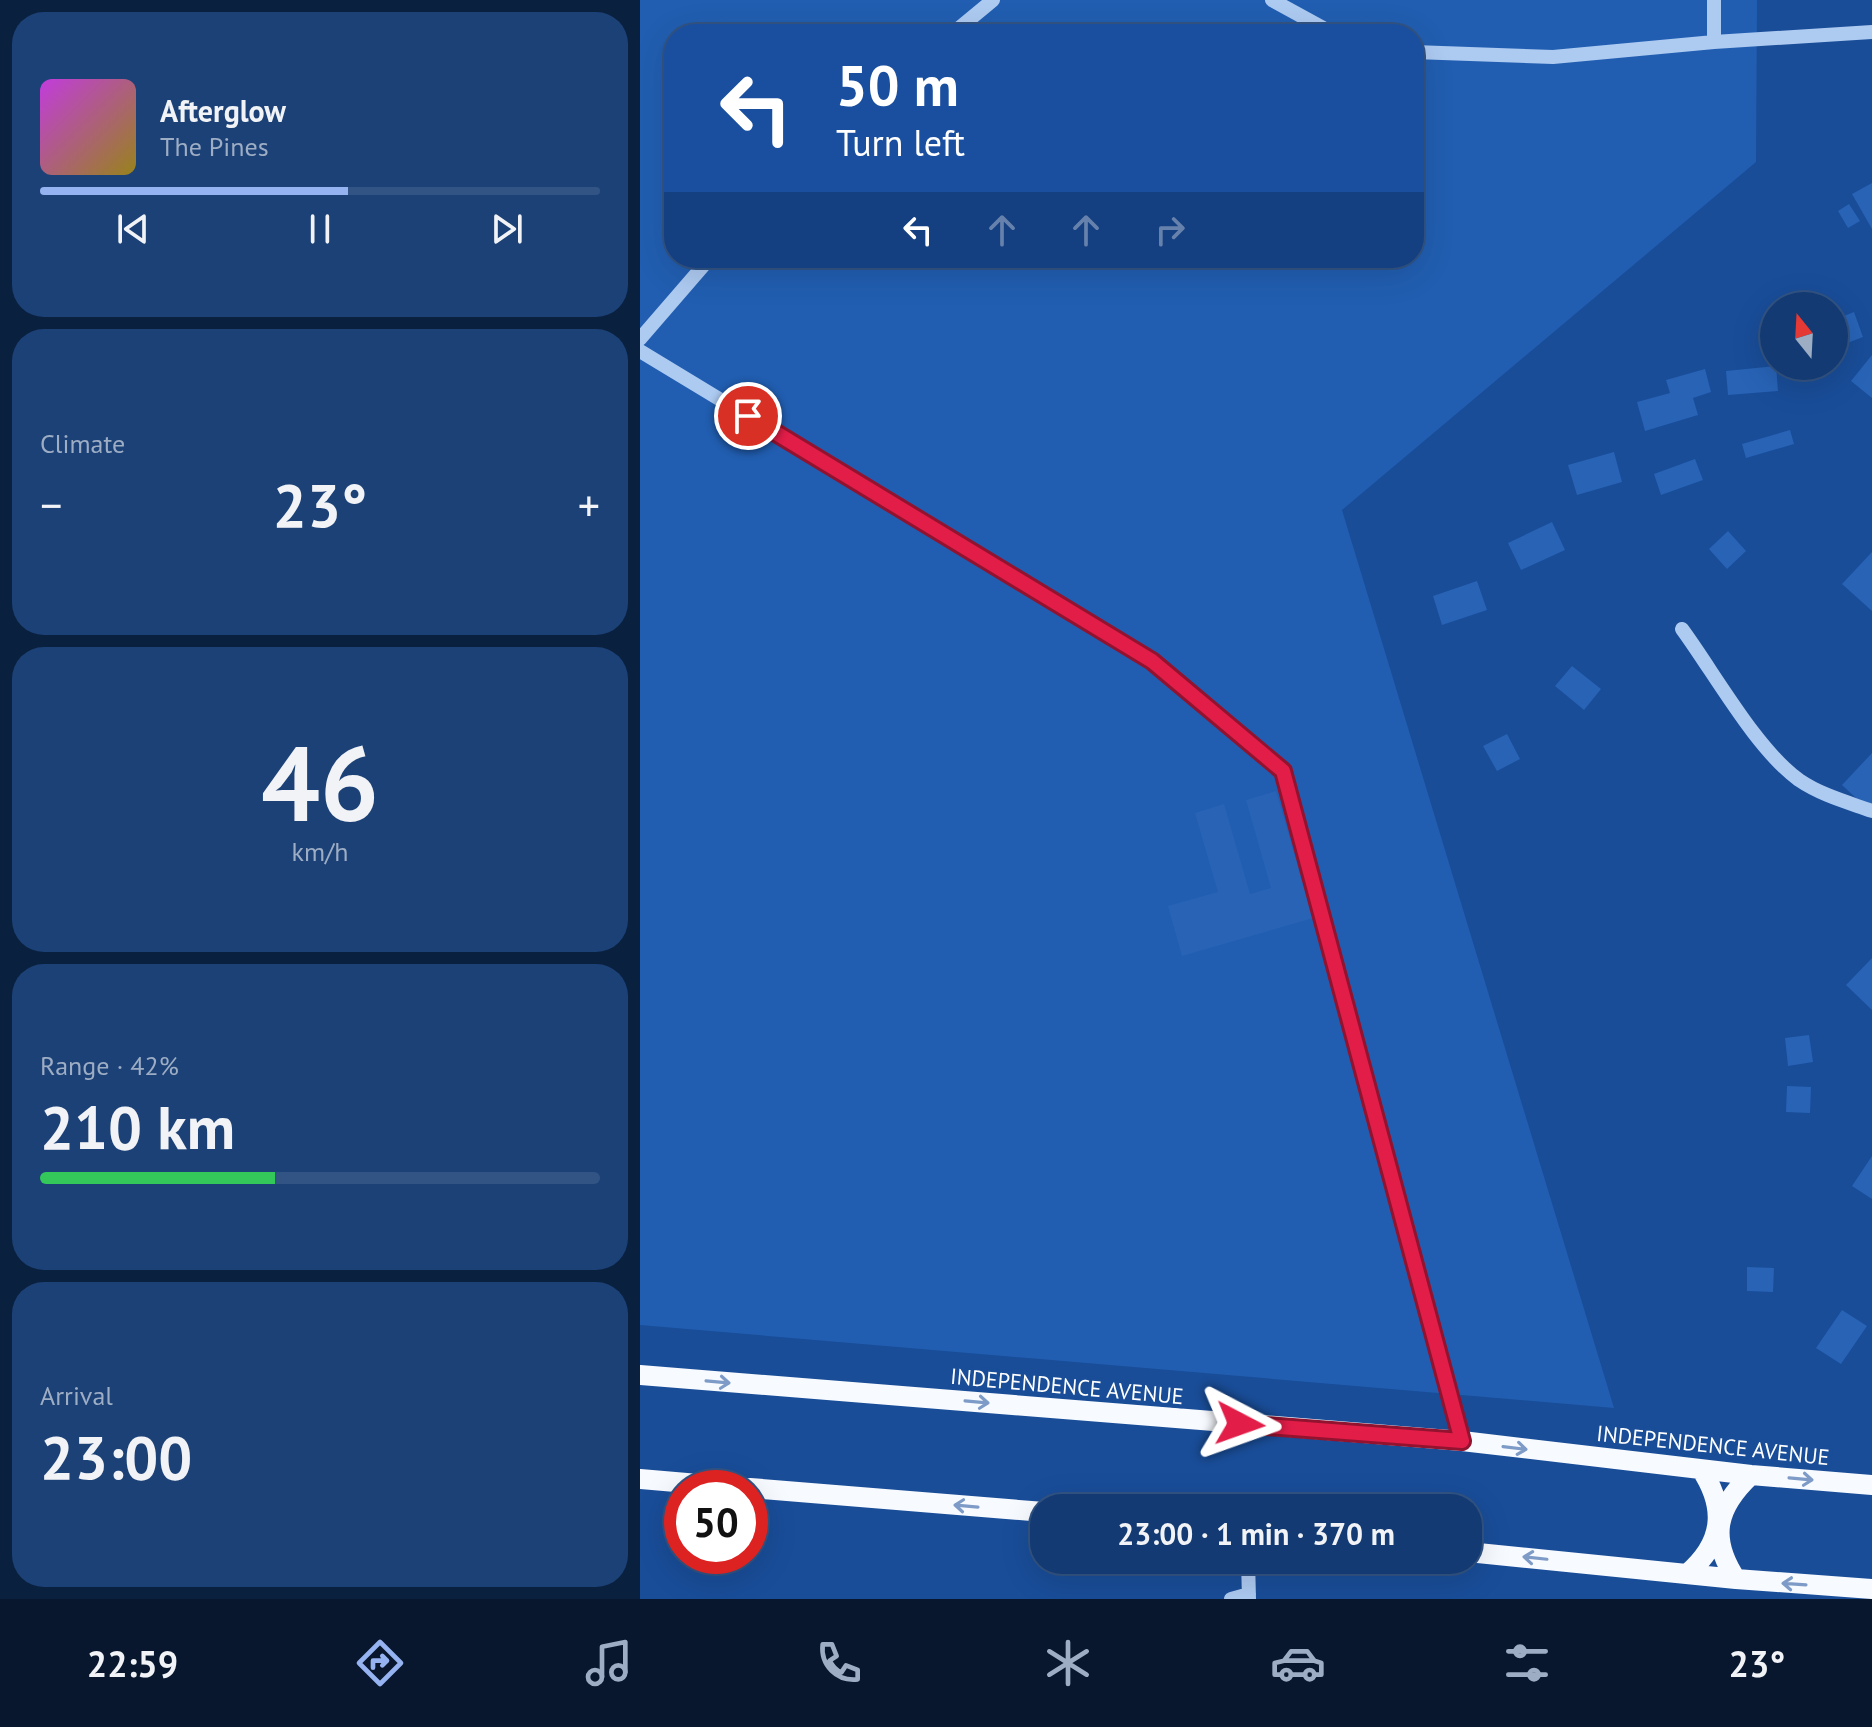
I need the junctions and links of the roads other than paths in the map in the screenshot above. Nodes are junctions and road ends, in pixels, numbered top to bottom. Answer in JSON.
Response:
{"nodes":[{"id":1,"x":993,"y":0,"type":"edge"},
{"id":2,"x":1272,"y":0,"type":"edge"},
{"id":3,"x":1714,"y":0,"type":"edge"},
{"id":4,"x":964,"y":24,"type":"edge"},
{"id":5,"x":1316,"y":24,"type":"edge"},
{"id":6,"x":1872,"y":32,"type":"edge"},
{"id":7,"x":1714,"y":42,"type":"junction"},
{"id":8,"x":1424,"y":52,"type":"edge"},
{"id":9,"x":701,"y":268,"type":"edge"},
{"id":10,"x":640,"y":339,"type":"edge"},
{"id":11,"x":640,"y":351,"type":"edge"},
{"id":12,"x":1682,"y":629,"type":"dead end"},
{"id":13,"x":1872,"y":811,"type":"edge"},
{"id":14,"x":640,"y":1375,"type":"edge"},
{"id":15,"x":1462,"y":1441,"type":"junction"},
{"id":16,"x":1701,"y":1469,"type":"junction"},
{"id":17,"x":1751,"y":1475,"type":"junction"},
{"id":18,"x":640,"y":1479,"type":"edge"},
{"id":19,"x":664,"y":1481,"type":"edge"},
{"id":20,"x":1872,"y":1485,"type":"edge"},
{"id":21,"x":768,"y":1490,"type":"edge"},
{"id":22,"x":1030,"y":1511,"type":"edge"},
{"id":23,"x":1482,"y":1553,"type":"edge"},
{"id":24,"x":1248,"y":1574,"type":"edge"},
{"id":25,"x":1687,"y":1574,"type":"junction"},
{"id":26,"x":1736,"y":1579,"type":"junction"},
{"id":27,"x":1872,"y":1589,"type":"edge"},
{"id":28,"x":1249,"y":1597,"type":"edge"},
{"id":29,"x":1231,"y":1599,"type":"edge"}],
"edges":[{"from":1,"to":4,"type":"lane"},
{"from":2,"to":5,"type":"lane"},
{"from":3,"to":7,"type":"lane"},
{"from":6,"to":7,"type":"lane"},
{"from":7,"to":8,"type":"lane"},
{"from":9,"to":10,"type":"lane"},
{"from":11,"to":15,"type":"lane"},
{"from":12,"to":13,"type":"lane"},
{"from":14,"to":15,"type":"main road","name":"INDEPENDENCE AVENUE","one_way":true},
{"from":15,"to":16,"type":"main road","name":"INDEPENDENCE AVENUE","one_way":true},
{"from":16,"to":17,"type":"main road","name":"INDEPENDENCE AVENUE"},
{"from":16,"to":25,"type":"main road"},
{"from":17,"to":20,"type":"main road","name":"INDEPENDENCE AVENUE","one_way":true},
{"from":17,"to":26,"type":"main road"},
{"from":18,"to":19,"type":"main road"},
{"from":22,"to":21,"type":"main road","one_way":true},
{"from":25,"to":23,"type":"main road","one_way":true},
{"from":24,"to":28,"type":"lane"},
{"from":25,"to":26,"type":"main road"},
{"from":27,"to":26,"type":"main road","one_way":true},
{"from":28,"to":29,"type":"lane"}]}
